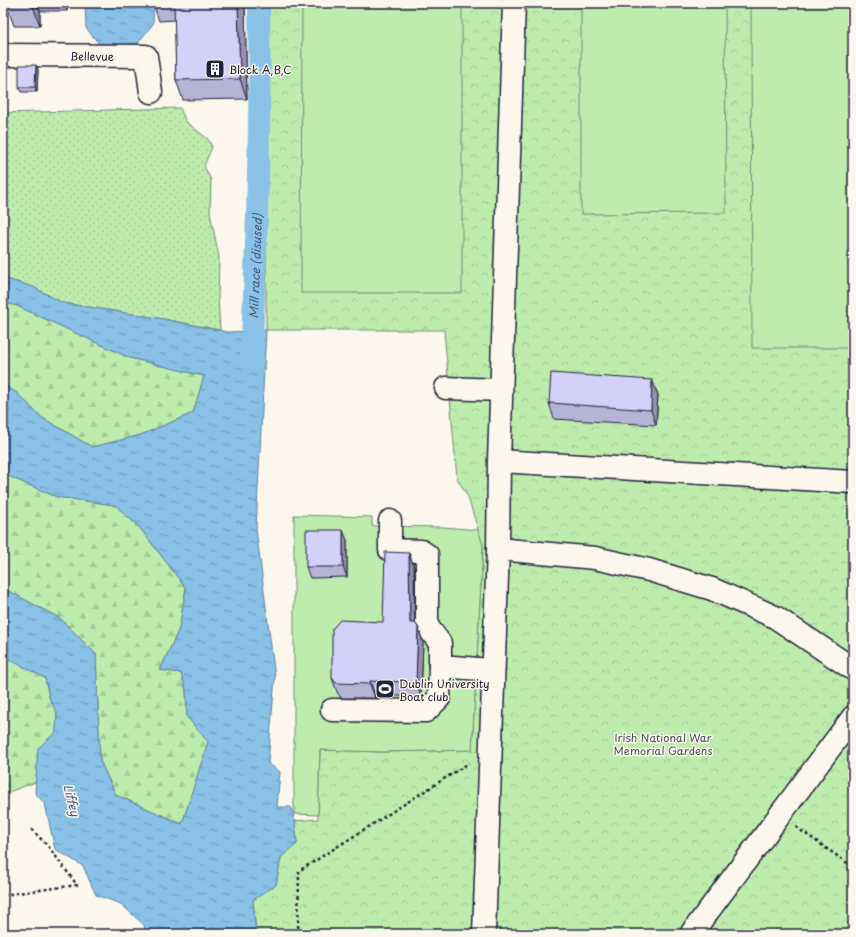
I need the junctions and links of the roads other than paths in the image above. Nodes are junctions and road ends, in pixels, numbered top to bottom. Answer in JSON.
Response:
{"nodes":[{"id":1,"x":514,"y":3,"type":"edge"},
{"id":2,"x":3,"y":55,"type":"edge"},
{"id":3,"x":151,"y":92,"type":"dead end"},
{"id":4,"x":446,"y":388,"type":"dead end"},
{"id":5,"x":501,"y":390,"type":"junction"},
{"id":6,"x":499,"y":461,"type":"junction"},
{"id":7,"x":853,"y":482,"type":"edge"},
{"id":8,"x":390,"y":521,"type":"dead end"},
{"id":9,"x":498,"y":549,"type":"junction"},
{"id":10,"x":440,"y":666,"type":"junction"},
{"id":11,"x":853,"y":669,"type":"edge"},
{"id":12,"x":492,"y":670,"type":"junction"},
{"id":13,"x":332,"y":710,"type":"dead end"},
{"id":14,"x":853,"y":717,"type":"edge"},
{"id":15,"x":484,"y":934,"type":"edge"},
{"id":16,"x":691,"y":934,"type":"edge"}],
"edges":[{"from":1,"to":5,"type":"lane"},
{"from":2,"to":3,"type":"lane","name":"Bellevue"},
{"from":4,"to":5,"type":"lane"},
{"from":5,"to":6,"type":"lane"},
{"from":6,"to":7,"type":"lane"},
{"from":6,"to":9,"type":"lane"},
{"from":8,"to":10,"type":"lane"},
{"from":9,"to":11,"type":"lane"},
{"from":9,"to":12,"type":"lane"},
{"from":10,"to":12,"type":"lane"},
{"from":10,"to":13,"type":"lane"},
{"from":12,"to":15,"type":"lane"},
{"from":14,"to":16,"type":"lane"}]}
